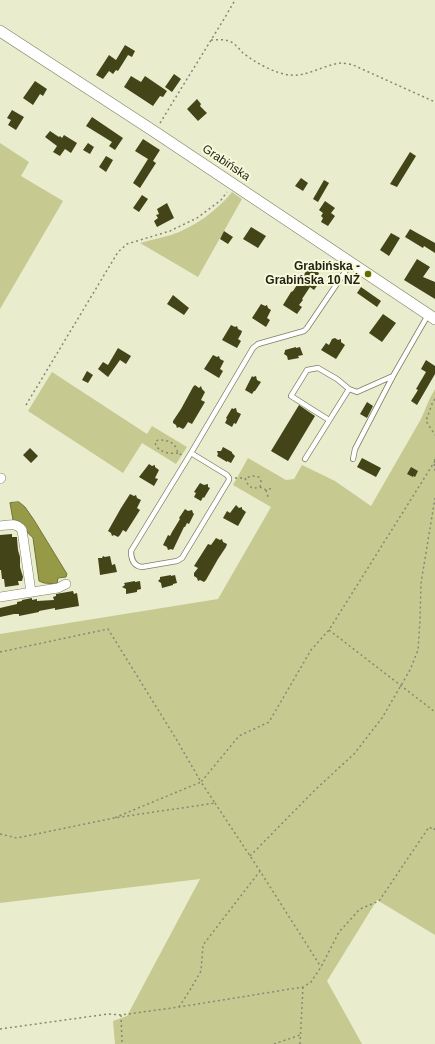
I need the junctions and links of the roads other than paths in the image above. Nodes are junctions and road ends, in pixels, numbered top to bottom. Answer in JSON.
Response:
{"nodes":[{"id":1,"x":0,"y":31,"type":"edge"},
{"id":2,"x":351,"y":263,"type":"junction"},
{"id":3,"x":432,"y":317,"type":"edge"},
{"id":4,"x":393,"y":376,"type":"junction"},
{"id":5,"x":349,"y":389,"type":"junction"},
{"id":6,"x":329,"y":420,"type":"junction"},
{"id":7,"x":191,"y":453,"type":"junction"},
{"id":8,"x":305,"y":459,"type":"dead end"},
{"id":9,"x":354,"y":459,"type":"dead end"},
{"id":10,"x":0,"y":526,"type":"edge"},
{"id":11,"x":66,"y":584,"type":"dead end"},
{"id":12,"x":31,"y":592,"type":"junction"},
{"id":13,"x":0,"y":597,"type":"edge"}],
"edges":[{"from":1,"to":2,"type":"street","name":"Grabińska"},
{"from":2,"to":3,"type":"street","name":"Grabińska"},
{"from":2,"to":7,"type":"lane"},
{"from":3,"to":4,"type":"lane"},
{"from":4,"to":5,"type":"lane"},
{"from":4,"to":9,"type":"lane"},
{"from":5,"to":6,"type":"lane"},
{"from":5,"to":6,"type":"lane"},
{"from":6,"to":8,"type":"lane"},
{"from":7,"to":7,"type":"lane"},
{"from":10,"to":12,"type":"street"},
{"from":11,"to":12,"type":"street"},
{"from":12,"to":13,"type":"street"}]}
